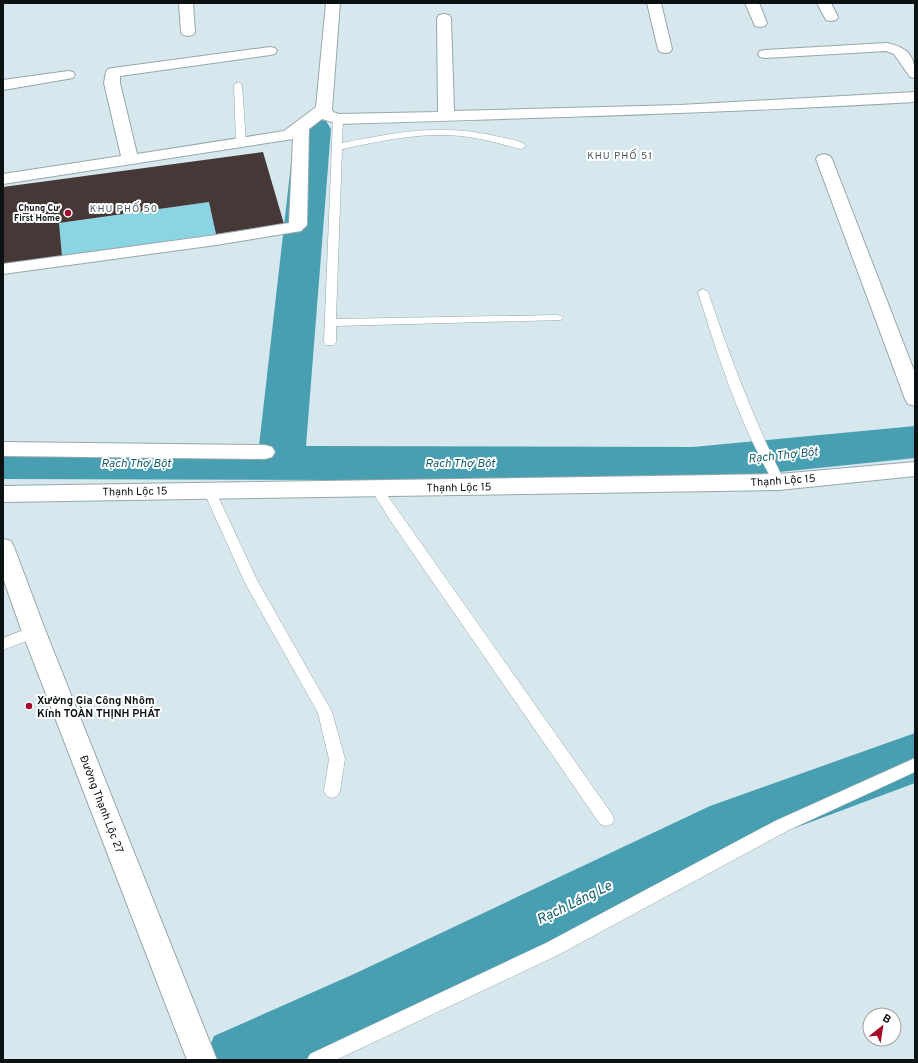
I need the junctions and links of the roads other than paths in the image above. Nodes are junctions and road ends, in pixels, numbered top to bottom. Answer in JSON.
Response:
{"nodes":[{"id":1,"x":186,"y":3,"type":"edge"},
{"id":2,"x":333,"y":3,"type":"edge"},
{"id":3,"x":654,"y":3,"type":"edge"},
{"id":4,"x":752,"y":3,"type":"edge"},
{"id":5,"x":824,"y":3,"type":"edge"},
{"id":6,"x":830,"y":17,"type":"dead end"},
{"id":7,"x":444,"y":18,"type":"dead end"},
{"id":8,"x":760,"y":23,"type":"dead end"},
{"id":9,"x":188,"y":32,"type":"dead end"},
{"id":10,"x":665,"y":49,"type":"dead end"},
{"id":11,"x":270,"y":51,"type":"dead end"},
{"id":12,"x":765,"y":54,"type":"dead end"},
{"id":13,"x":915,"y":74,"type":"edge"},
{"id":14,"x":68,"y":75,"type":"dead end"},
{"id":15,"x":3,"y":85,"type":"edge"},
{"id":16,"x":238,"y":85,"type":"dead end"},
{"id":17,"x":915,"y":97,"type":"edge"},
{"id":18,"x":324,"y":110,"type":"junction"},
{"id":19,"x":446,"y":116,"type":"junction"},
{"id":20,"x":338,"y":119,"type":"junction"},
{"id":21,"x":301,"y":128,"type":"junction"},
{"id":22,"x":242,"y":143,"type":"junction"},
{"id":23,"x":521,"y":146,"type":"dead end"},
{"id":24,"x":337,"y":147,"type":"junction"},
{"id":25,"x":824,"y":159,"type":"dead end"},
{"id":26,"x":130,"y":160,"type":"junction"},
{"id":27,"x":3,"y":179,"type":"edge"},
{"id":28,"x":3,"y":269,"type":"edge"},
{"id":29,"x":703,"y":292,"type":"dead end"},
{"id":30,"x":557,"y":318,"type":"dead end"},
{"id":31,"x":331,"y":323,"type":"junction"},
{"id":32,"x":330,"y":342,"type":"dead end"},
{"id":33,"x":915,"y":399,"type":"edge"},
{"id":34,"x":3,"y":450,"type":"edge"},
{"id":35,"x":265,"y":452,"type":"dead end"},
{"id":36,"x":915,"y":469,"type":"edge"},
{"id":37,"x":776,"y":475,"type":"junction"},
{"id":38,"x":376,"y":488,"type":"junction"},
{"id":39,"x":209,"y":490,"type":"junction"},
{"id":40,"x":3,"y":494,"type":"edge"},
{"id":41,"x":3,"y":547,"type":"edge"},
{"id":42,"x":34,"y":632,"type":"junction"},
{"id":43,"x":3,"y":644,"type":"edge"},
{"id":44,"x":915,"y":764,"type":"edge"},
{"id":45,"x":332,"y":790,"type":"dead end"},
{"id":46,"x":606,"y":819,"type":"dead end"},
{"id":47,"x":198,"y":1058,"type":"edge"},
{"id":48,"x":316,"y":1060,"type":"edge"}],
"edges":[{"from":1,"to":9,"type":"street"},
{"from":2,"to":18,"type":"street"},
{"from":3,"to":10,"type":"street"},
{"from":4,"to":8,"type":"street"},
{"from":5,"to":6,"type":"street"},
{"from":7,"to":19,"type":"street"},
{"from":11,"to":26,"type":"street"},
{"from":12,"to":13,"type":"street"},
{"from":14,"to":15,"type":"street"},
{"from":16,"to":22,"type":"lane"},
{"from":17,"to":19,"type":"street"},
{"from":18,"to":20,"type":"street"},
{"from":18,"to":21,"type":"street"},
{"from":19,"to":20,"type":"street"},
{"from":20,"to":24,"type":"lane"},
{"from":21,"to":22,"type":"street"},
{"from":21,"to":28,"type":"street"},
{"from":22,"to":26,"type":"street"},
{"from":23,"to":24,"type":"lane"},
{"from":24,"to":31,"type":"lane"},
{"from":25,"to":33,"type":"street"},
{"from":26,"to":27,"type":"street"},
{"from":29,"to":37,"type":"lane"},
{"from":30,"to":31,"type":"lane"},
{"from":31,"to":32,"type":"lane"},
{"from":34,"to":35,"type":"street"},
{"from":36,"to":37,"type":"street","name":"Thạnh Lộc 15"},
{"from":37,"to":38,"type":"street","name":"Thạnh Lộc 15"},
{"from":38,"to":39,"type":"street","name":"Thạnh Lộc 15"},
{"from":38,"to":46,"type":"lane"},
{"from":39,"to":40,"type":"street","name":"Thạnh Lộc 15"},
{"from":39,"to":45,"type":"lane"},
{"from":41,"to":42,"type":"street","name":"Đường Thạnh Lộc 27"},
{"from":42,"to":43,"type":"lane"},
{"from":42,"to":47,"type":"street","name":"Đường Thạnh Lộc 27"},
{"from":44,"to":48,"type":"lane"}]}
